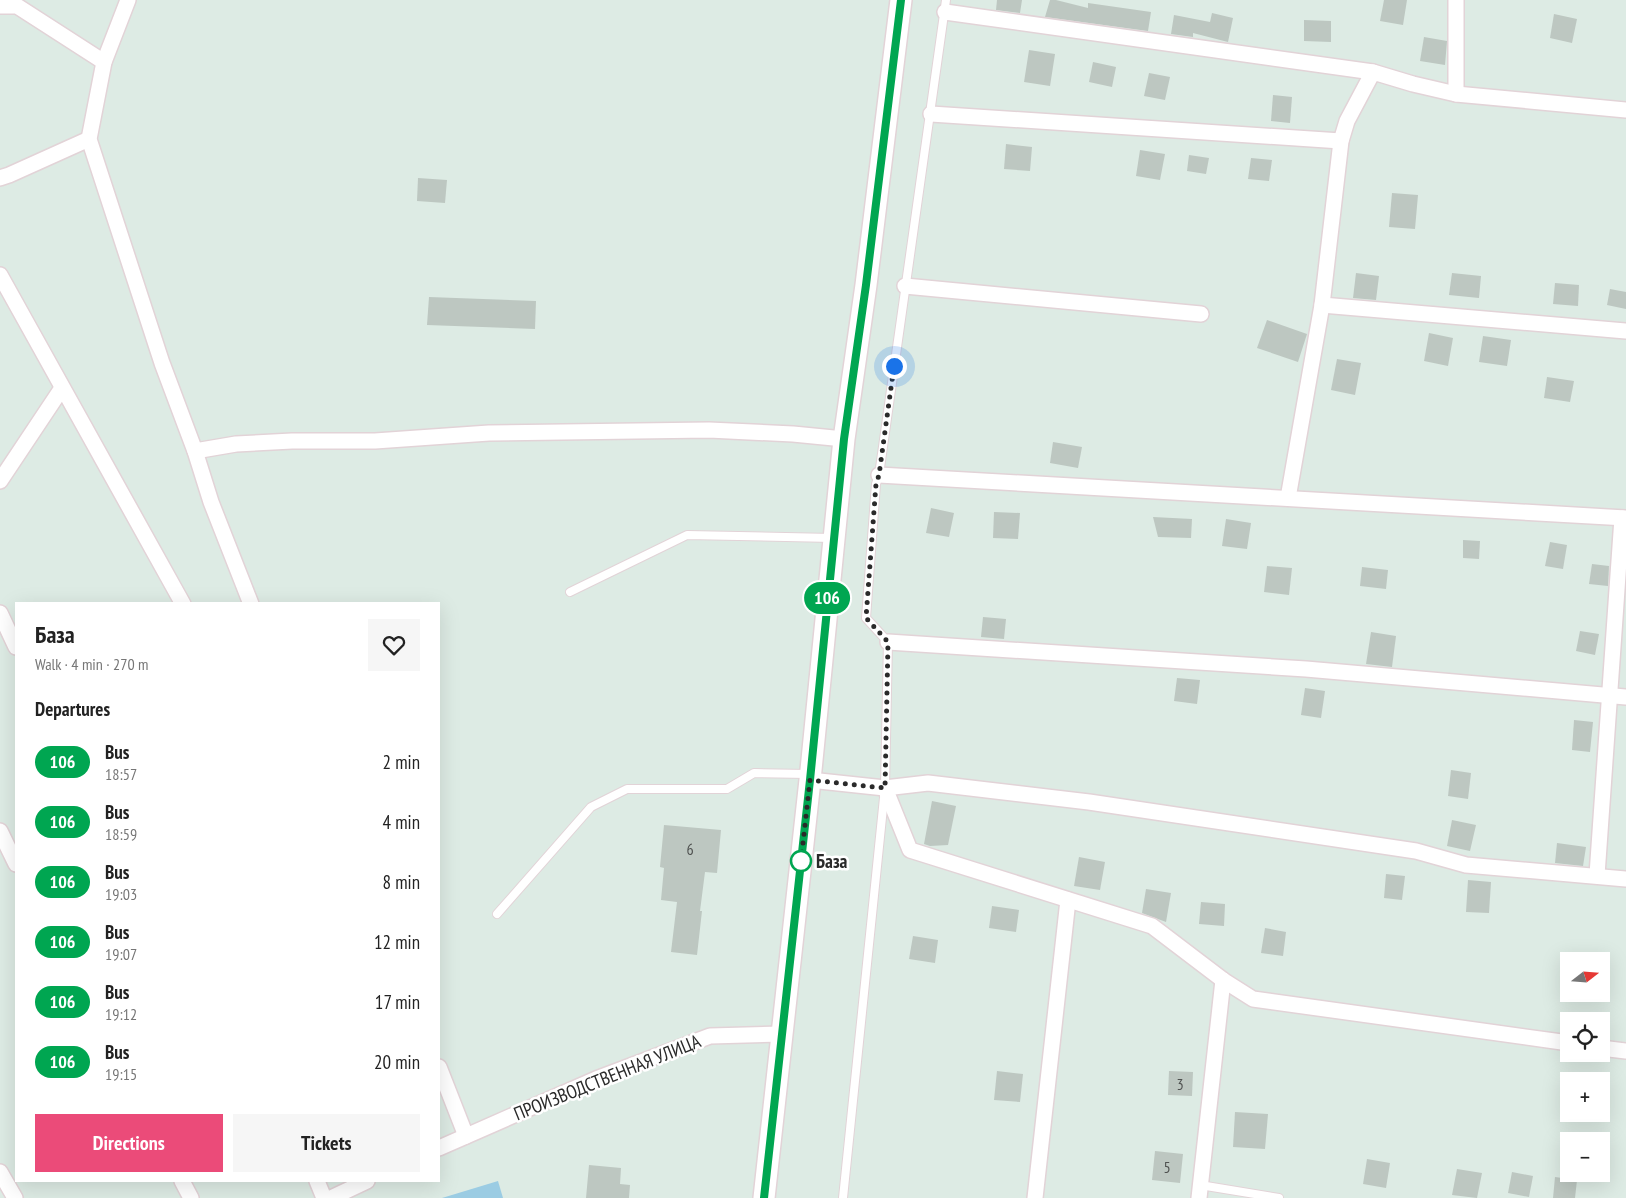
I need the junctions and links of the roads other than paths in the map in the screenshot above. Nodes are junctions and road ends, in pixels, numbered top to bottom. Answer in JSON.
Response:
{"nodes":[{"id":1,"x":128,"y":0,"type":"edge"},
{"id":2,"x":901,"y":0,"type":"edge"},
{"id":3,"x":1456,"y":0,"type":"edge"},
{"id":4,"x":0,"y":6,"type":"edge"},
{"id":5,"x":945,"y":6,"type":"edge"},
{"id":6,"x":104,"y":62,"type":"junction"},
{"id":7,"x":1373,"y":72,"type":"junction"},
{"id":8,"x":1456,"y":94,"type":"junction"},
{"id":9,"x":1626,"y":110,"type":"edge"},
{"id":10,"x":931,"y":114,"type":"junction"},
{"id":11,"x":89,"y":139,"type":"junction"},
{"id":12,"x":1341,"y":141,"type":"junction"},
{"id":13,"x":0,"y":178,"type":"edge"},
{"id":14,"x":0,"y":275,"type":"edge"},
{"id":15,"x":905,"y":286,"type":"junction"},
{"id":16,"x":1322,"y":305,"type":"junction"},
{"id":17,"x":1201,"y":314,"type":"dead end"},
{"id":18,"x":1626,"y":331,"type":"edge"},
{"id":19,"x":62,"y":388,"type":"junction"},
{"id":20,"x":844,"y":439,"type":"junction"},
{"id":21,"x":195,"y":451,"type":"junction"},
{"id":22,"x":879,"y":475,"type":"junction"},
{"id":23,"x":0,"y":481,"type":"edge"},
{"id":24,"x":1288,"y":498,"type":"junction"},
{"id":25,"x":1624,"y":518,"type":"edge"},
{"id":26,"x":833,"y":538,"type":"junction"},
{"id":27,"x":570,"y":592,"type":"dead end"},
{"id":28,"x":182,"y":602,"type":"edge"},
{"id":29,"x":250,"y":602,"type":"edge"},
{"id":30,"x":0,"y":613,"type":"edge"},
{"id":31,"x":4,"y":631,"type":"edge"},
{"id":32,"x":888,"y":642,"type":"junction"},
{"id":33,"x":15,"y":646,"type":"edge"},
{"id":34,"x":1618,"y":696,"type":"edge"},
{"id":35,"x":810,"y":777,"type":"junction"},
{"id":36,"x":885,"y":788,"type":"junction"},
{"id":37,"x":0,"y":831,"type":"edge"},
{"id":38,"x":15,"y":862,"type":"edge"},
{"id":39,"x":1597,"y":875,"type":"junction"},
{"id":40,"x":1626,"y":879,"type":"edge"},
{"id":41,"x":1068,"y":900,"type":"junction"},
{"id":42,"x":497,"y":914,"type":"dead end"},
{"id":43,"x":1223,"y":980,"type":"junction"},
{"id":44,"x":781,"y":1034,"type":"junction"},
{"id":45,"x":1560,"y":1042,"type":"edge"},
{"id":46,"x":1610,"y":1049,"type":"edge"},
{"id":47,"x":1626,"y":1051,"type":"edge"},
{"id":48,"x":440,"y":1070,"type":"edge"},
{"id":49,"x":466,"y":1136,"type":"junction"},
{"id":50,"x":440,"y":1148,"type":"edge"},
{"id":51,"x":0,"y":1172,"type":"edge"},
{"id":52,"x":183,"y":1182,"type":"edge"},
{"id":53,"x":317,"y":1182,"type":"edge"},
{"id":54,"x":365,"y":1182,"type":"edge"},
{"id":55,"x":1200,"y":1191,"type":"edge"},
{"id":56,"x":15,"y":1198,"type":"edge"},
{"id":57,"x":191,"y":1198,"type":"edge"},
{"id":58,"x":324,"y":1198,"type":"edge"},
{"id":59,"x":331,"y":1198,"type":"edge"},
{"id":60,"x":764,"y":1198,"type":"edge"},
{"id":61,"x":843,"y":1198,"type":"edge"},
{"id":62,"x":1035,"y":1198,"type":"edge"},
{"id":63,"x":1279,"y":1198,"type":"edge"}],
"edges":[{"from":1,"to":6,"type":"street"},
{"from":2,"to":20,"type":"main road"},
{"from":3,"to":8,"type":"street"},
{"from":4,"to":6,"type":"street"},
{"from":5,"to":7,"type":"street"},
{"from":5,"to":10,"type":"lane"},
{"from":6,"to":11,"type":"street"},
{"from":7,"to":8,"type":"street"},
{"from":7,"to":12,"type":"street"},
{"from":8,"to":9,"type":"street"},
{"from":10,"to":12,"type":"street"},
{"from":10,"to":15,"type":"lane"},
{"from":11,"to":13,"type":"street"},
{"from":11,"to":21,"type":"street"},
{"from":12,"to":16,"type":"street"},
{"from":14,"to":19,"type":"street"},
{"from":15,"to":17,"type":"street"},
{"from":15,"to":22,"type":"lane"},
{"from":16,"to":18,"type":"street"},
{"from":16,"to":24,"type":"street"},
{"from":19,"to":23,"type":"street"},
{"from":19,"to":28,"type":"street"},
{"from":20,"to":21,"type":"street"},
{"from":20,"to":26,"type":"main road"},
{"from":21,"to":29,"type":"street"},
{"from":22,"to":24,"type":"street"},
{"from":22,"to":32,"type":"lane"},
{"from":24,"to":25,"type":"street"},
{"from":25,"to":34,"type":"street"},
{"from":26,"to":27,"type":"lane"},
{"from":26,"to":35,"type":"main road"},
{"from":30,"to":31,"type":"street"},
{"from":31,"to":33,"type":"street"},
{"from":32,"to":34,"type":"street"},
{"from":32,"to":36,"type":"lane"},
{"from":34,"to":39,"type":"street"},
{"from":35,"to":36,"type":"street"},
{"from":35,"to":42,"type":"lane"},
{"from":35,"to":44,"type":"main road"},
{"from":36,"to":39,"type":"street"},
{"from":36,"to":41,"type":"street"},
{"from":36,"to":61,"type":"lane"},
{"from":37,"to":38,"type":"street"},
{"from":39,"to":40,"type":"street"},
{"from":41,"to":43,"type":"street"},
{"from":41,"to":62,"type":"street"},
{"from":43,"to":45,"type":"street"},
{"from":43,"to":55,"type":"street"},
{"from":44,"to":49,"type":"street","name":"ПРОИЗВОДСТВЕННАЯ УЛИЦА"},
{"from":44,"to":60,"type":"main road"},
{"from":46,"to":47,"type":"street"},
{"from":48,"to":49,"type":"street"},
{"from":49,"to":50,"type":"street","name":"ПРОИЗВОДСТВЕННАЯ УЛИЦА"},
{"from":51,"to":56,"type":"street"},
{"from":52,"to":57,"type":"street"},
{"from":53,"to":58,"type":"street"},
{"from":54,"to":59,"type":"street"},
{"from":55,"to":63,"type":"lane"}]}
